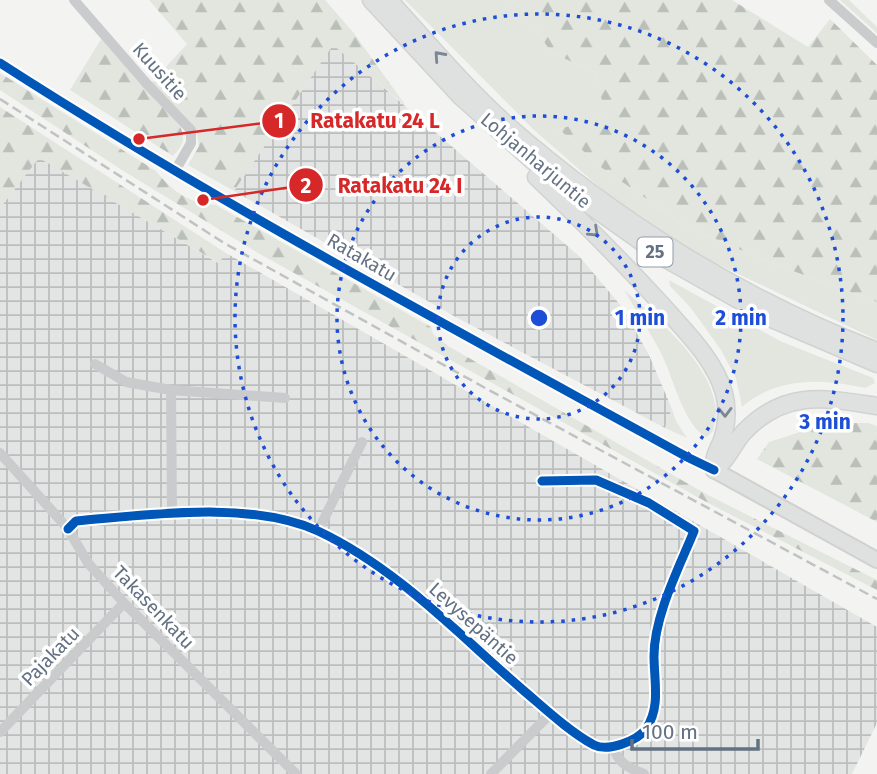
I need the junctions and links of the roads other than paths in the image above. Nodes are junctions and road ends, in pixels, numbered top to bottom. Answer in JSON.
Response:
{"nodes":[{"id":1,"x":75,"y":0,"type":"edge"},
{"id":2,"x":371,"y":0,"type":"edge"},
{"id":3,"x":389,"y":0,"type":"edge"},
{"id":4,"x":829,"y":0,"type":"edge"},
{"id":5,"x":877,"y":43,"type":"edge"},
{"id":6,"x":0,"y":63,"type":"edge"},
{"id":7,"x":461,"y":97,"type":"junction"},
{"id":8,"x":175,"y":171,"type":"junction"},
{"id":9,"x":877,"y":351,"type":"edge"},
{"id":10,"x":877,"y":363,"type":"edge"},
{"id":11,"x":94,"y":364,"type":"dead end"},
{"id":12,"x":171,"y":390,"type":"junction"},
{"id":13,"x":285,"y":398,"type":"dead end"},
{"id":14,"x":877,"y":406,"type":"edge"},
{"id":15,"x":362,"y":442,"type":"dead end"},
{"id":16,"x":0,"y":453,"type":"edge"},
{"id":17,"x":714,"y":470,"type":"junction"},
{"id":18,"x":542,"y":481,"type":"dead end"},
{"id":19,"x":172,"y":513,"type":"junction"},
{"id":20,"x":68,"y":529,"type":"junction"},
{"id":21,"x":318,"y":531,"type":"junction"},
{"id":22,"x":877,"y":560,"type":"edge"},
{"id":23,"x":124,"y":603,"type":"junction"},
{"id":24,"x":551,"y":713,"type":"junction"},
{"id":25,"x":0,"y":732,"type":"edge"},
{"id":26,"x":613,"y":748,"type":"junction"},
{"id":27,"x":296,"y":774,"type":"edge"},
{"id":28,"x":491,"y":774,"type":"edge"},
{"id":29,"x":644,"y":774,"type":"edge"}],
"edges":[{"from":1,"to":8,"type":"street","name":"Kuusitie"},
{"from":2,"to":7,"type":"highway","name":"Lohjanharjuntie","number":"25"},
{"from":9,"to":3,"type":"highway","name":"Lohjanharjuntie","number":"25","one_way":true},
{"from":4,"to":5,"type":"street"},
{"from":6,"to":8,"type":"street","name":"Ratakatu"},
{"from":7,"to":10,"type":"highway","name":"Lohjanharjuntie","number":"25"},
{"from":7,"to":17,"type":"highway","one_way":true},
{"from":8,"to":17,"type":"street","name":"Ratakatu"},
{"from":11,"to":12,"type":"street"},
{"from":12,"to":13,"type":"street"},
{"from":12,"to":19,"type":"street"},
{"from":14,"to":17,"type":"highway"},
{"from":15,"to":21,"type":"street"},
{"from":16,"to":20,"type":"street","name":"Takasenkatu"},
{"from":17,"to":22,"type":"main road","name":"Ratakatu"},
{"from":18,"to":26,"type":"street"},
{"from":19,"to":20,"type":"street","name":"Levysepäntie"},
{"from":19,"to":21,"type":"street","name":"Levysepäntie"},
{"from":20,"to":23,"type":"street","name":"Takasenkatu"},
{"from":21,"to":24,"type":"street","name":"Levysepäntie"},
{"from":23,"to":25,"type":"street","name":"Pajakatu"},
{"from":23,"to":27,"type":"street","name":"Takasenkatu"},
{"from":24,"to":26,"type":"street","name":"Levysepäntie"},
{"from":24,"to":28,"type":"street"},
{"from":26,"to":29,"type":"street"}]}
